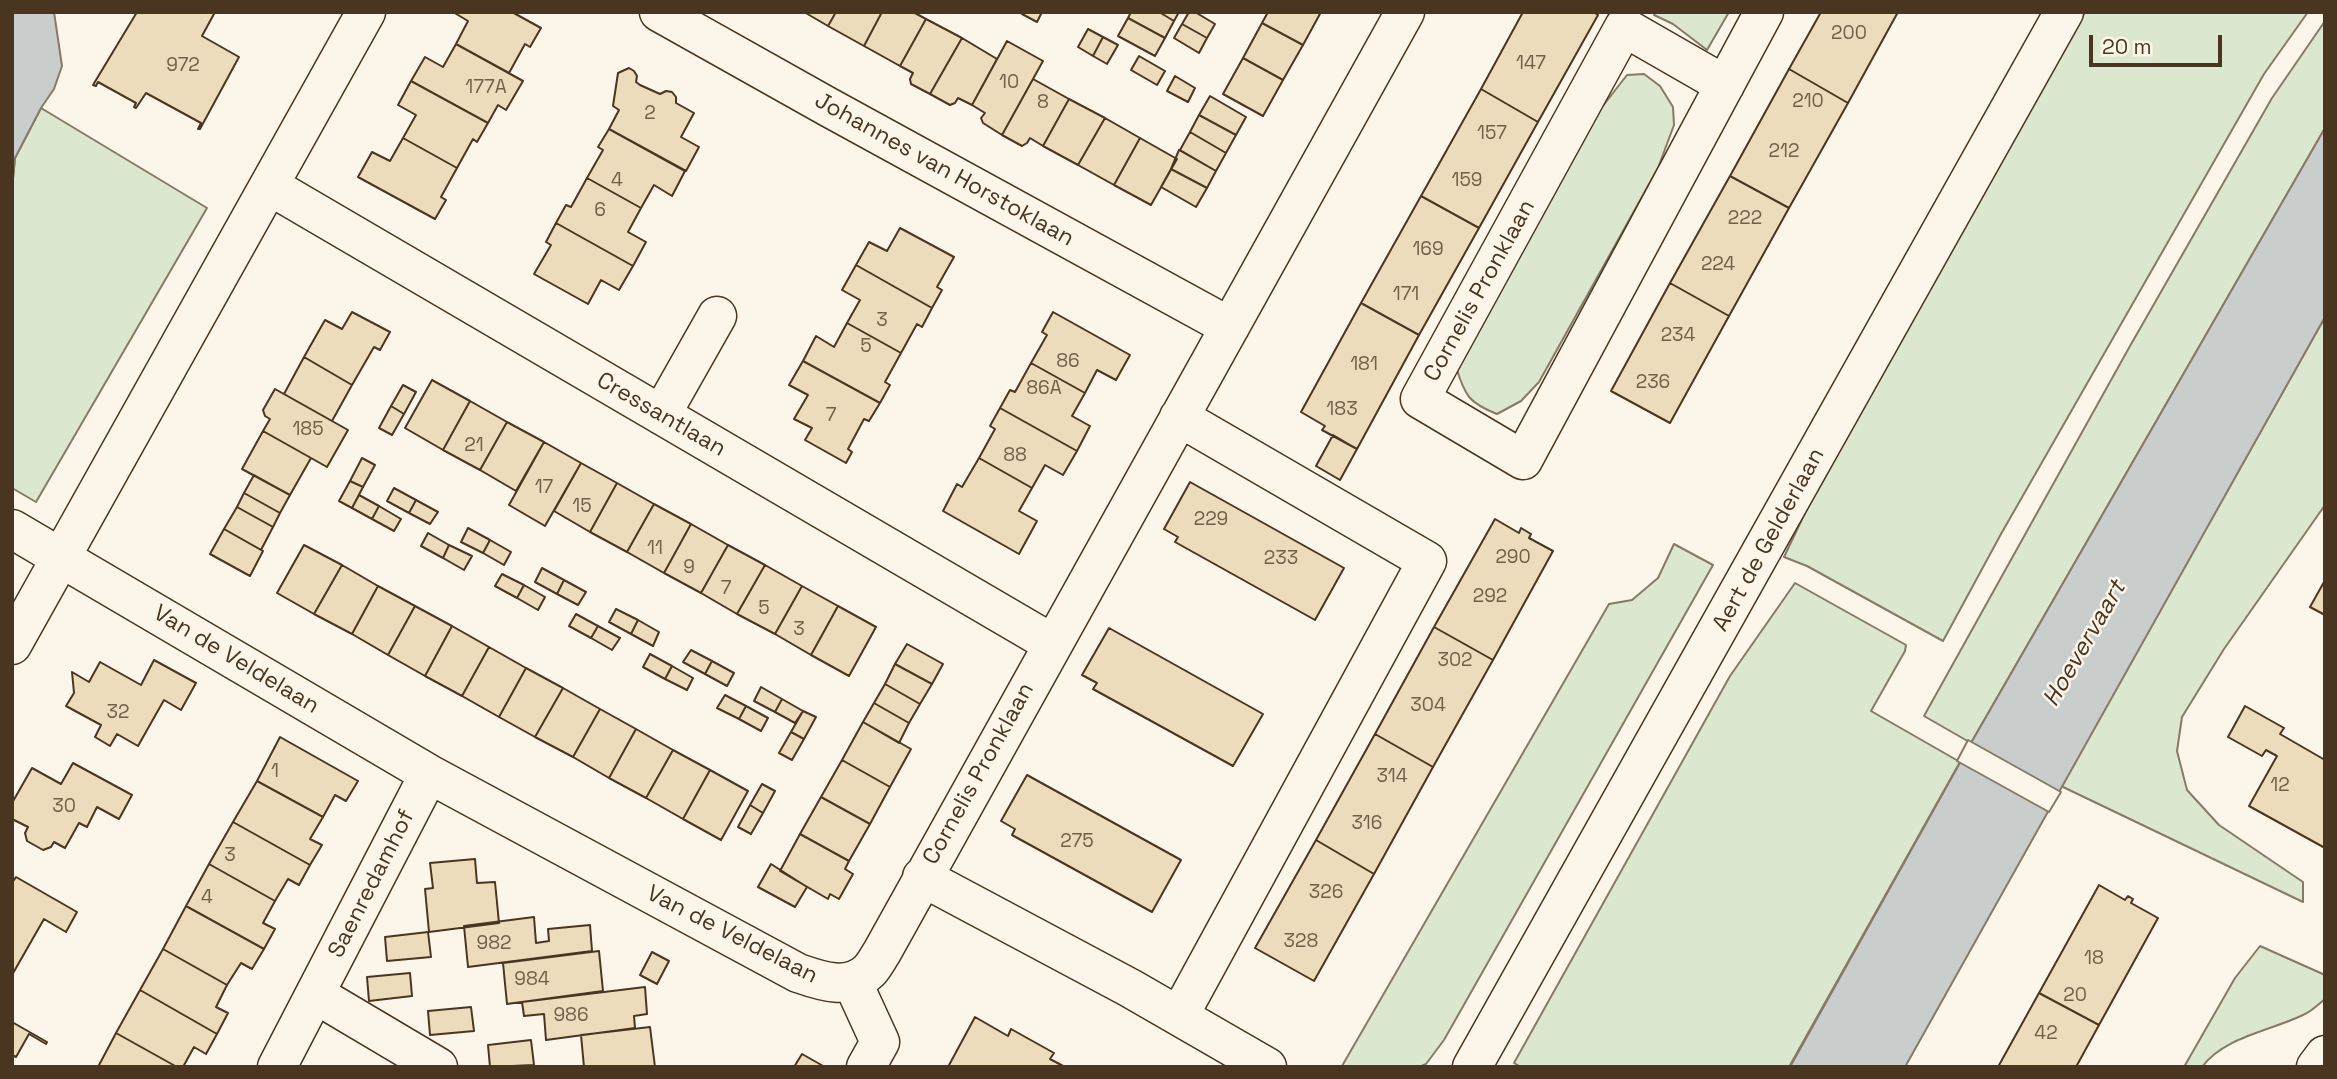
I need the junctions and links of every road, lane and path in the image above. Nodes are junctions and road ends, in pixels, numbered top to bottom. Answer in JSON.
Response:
{"nodes":[{"id":1,"x":366,"y":12,"type":"edge"},
{"id":2,"x":659,"y":12,"type":"edge"},
{"id":3,"x":1405,"y":12,"type":"edge"},
{"id":4,"x":1764,"y":12,"type":"edge"},
{"id":5,"x":2064,"y":12,"type":"edge"},
{"id":6,"x":1725,"y":85,"type":"junction"},
{"id":7,"x":270,"y":186,"type":"junction"},
{"id":8,"x":717,"y":316,"type":"dead end"},
{"id":9,"x":1230,"y":327,"type":"junction"},
{"id":10,"x":661,"y":415,"type":"junction"},
{"id":11,"x":1179,"y":416,"type":"junction"},
{"id":12,"x":12,"y":529,"type":"edge"},
{"id":13,"x":61,"y":557,"type":"junction"},
{"id":14,"x":1053,"y":644,"type":"junction"},
{"id":15,"x":12,"y":645,"type":"edge"},
{"id":16,"x":429,"y":774,"type":"junction"},
{"id":17,"x":922,"y":877,"type":"junction"},
{"id":18,"x":852,"y":981,"type":"junction"},
{"id":19,"x":315,"y":994,"type":"junction"},
{"id":20,"x":1179,"y":1016,"type":"junction"},
{"id":21,"x":2325,"y":1055,"type":"edge"},
{"id":22,"x":277,"y":1067,"type":"edge"},
{"id":23,"x":438,"y":1067,"type":"edge"},
{"id":24,"x":866,"y":1067,"type":"edge"},
{"id":25,"x":1267,"y":1067,"type":"edge"},
{"id":26,"x":1472,"y":1067,"type":"edge"},
{"id":27,"x":2316,"y":1067,"type":"edge"}],
"edges":[{"from":1,"to":7,"type":"street"},
{"from":2,"to":9,"type":"street","name":"Johannes van Horstoklaan"},
{"from":3,"to":9,"type":"street","name":"Cornelis Pronklaan"},
{"from":4,"to":6,"type":"street","name":"Cornelis Pronklaan"},
{"from":5,"to":26,"type":"street","name":"Aert de Gelderlaan"},
{"from":6,"to":6,"type":"street","name":"Cornelis Pronklaan"},
{"from":7,"to":10,"type":"street","name":"Cressantlaan"},
{"from":7,"to":13,"type":"street"},
{"from":8,"to":10,"type":"street"},
{"from":9,"to":11,"type":"street","name":"Cornelis Pronklaan"},
{"from":10,"to":14,"type":"street","name":"Cressantlaan"},
{"from":11,"to":14,"type":"street","name":"Cornelis Pronklaan"},
{"from":11,"to":20,"type":"street"},
{"from":12,"to":13,"type":"street","name":"Van de Veldelaan"},
{"from":13,"to":15,"type":"street"},
{"from":13,"to":16,"type":"street","name":"Van de Veldelaan"},
{"from":14,"to":17,"type":"street","name":"Cornelis Pronklaan"},
{"from":16,"to":18,"type":"street","name":"Van de Veldelaan"},
{"from":16,"to":19,"type":"street","name":"Saenredamhof"},
{"from":17,"to":18,"type":"street","name":"Van de Veldelaan"},
{"from":17,"to":20,"type":"street","name":"Cornelis Pronklaan"},
{"from":18,"to":24,"type":"street"},
{"from":19,"to":22,"type":"street","name":"Saenredamhof"},
{"from":19,"to":23,"type":"street"},
{"from":20,"to":25,"type":"street","name":"Cornelis Pronklaan"},
{"from":21,"to":27,"type":"street"}]}
